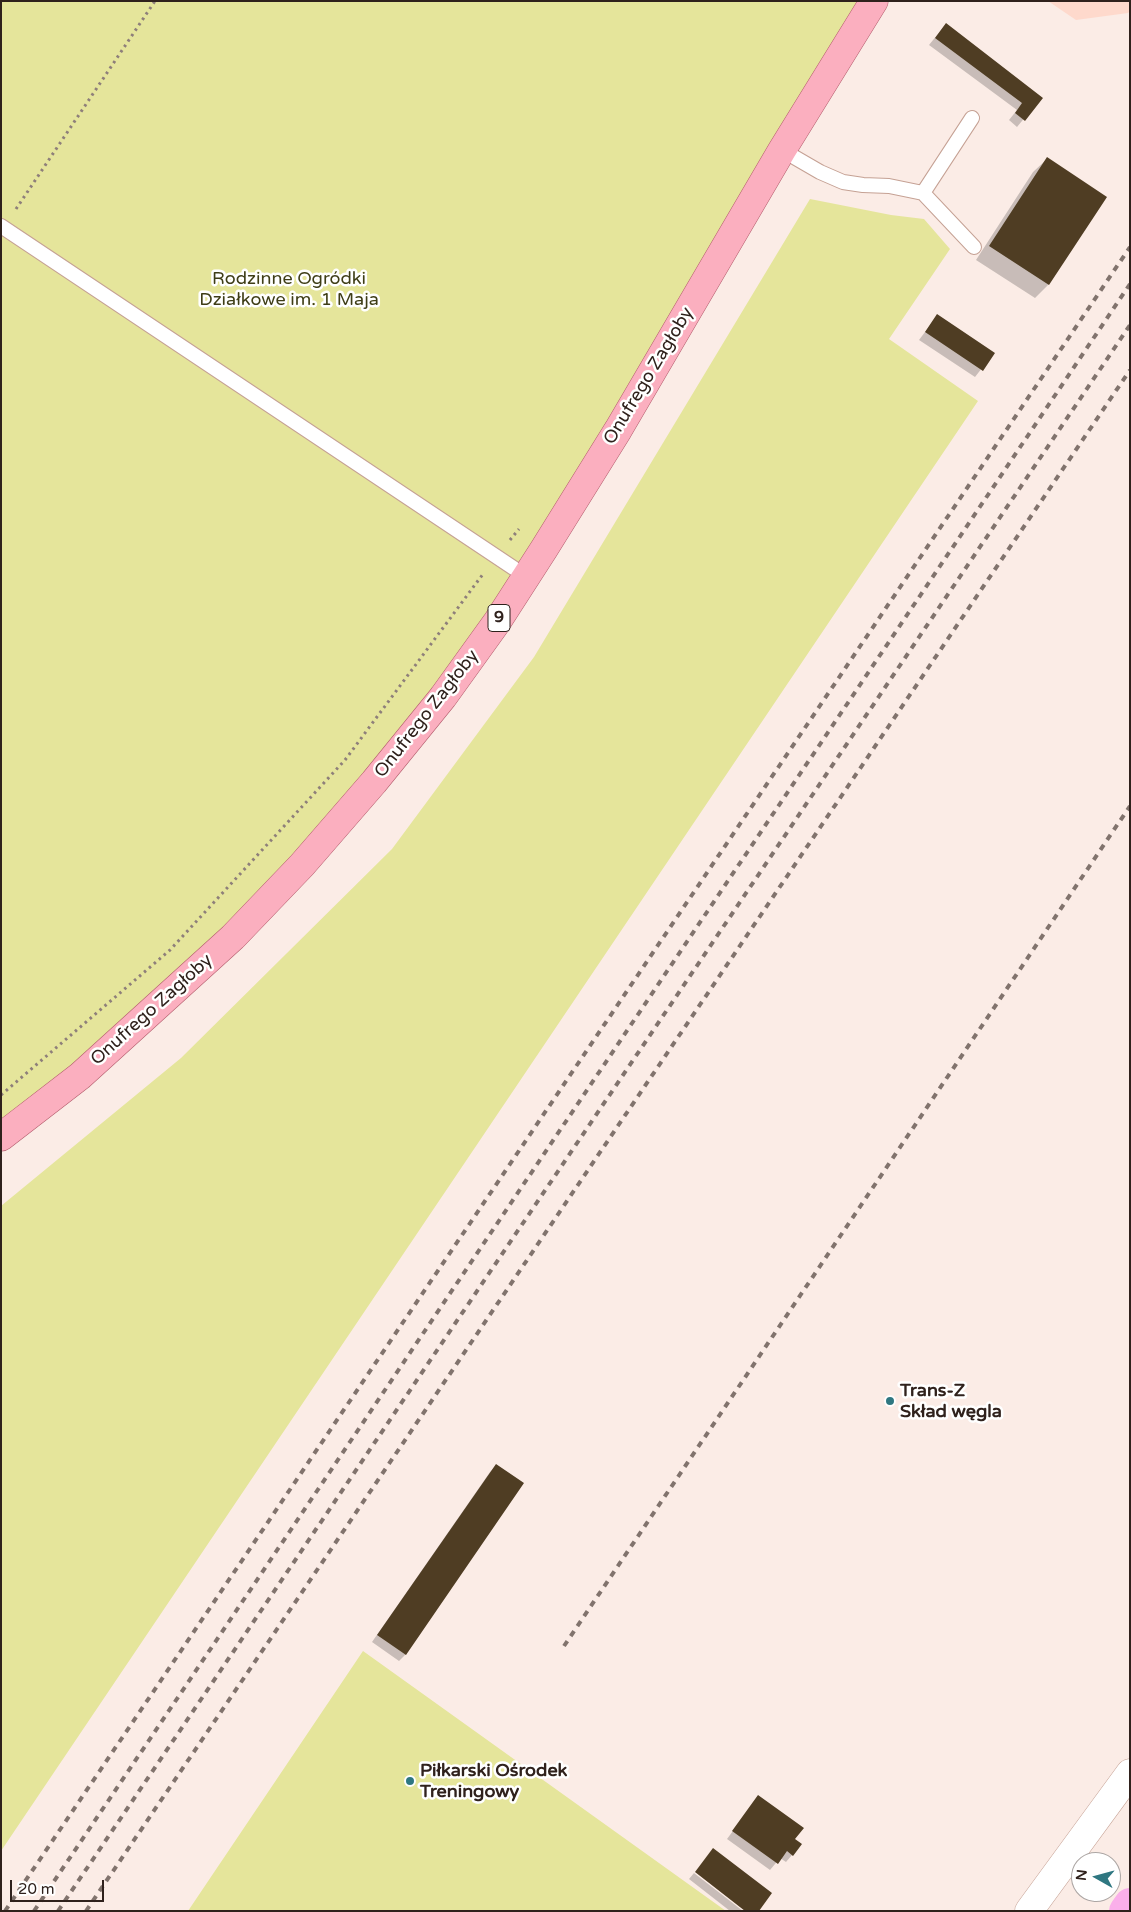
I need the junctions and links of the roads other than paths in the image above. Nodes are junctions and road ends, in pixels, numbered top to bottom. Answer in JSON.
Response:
{"nodes":[{"id":1,"x":874,"y":1,"type":"edge"},
{"id":2,"x":972,"y":118,"type":"dead end"},
{"id":3,"x":782,"y":150,"type":"junction"},
{"id":4,"x":923,"y":193,"type":"junction"},
{"id":5,"x":2,"y":227,"type":"edge"},
{"id":6,"x":974,"y":247,"type":"dead end"},
{"id":7,"x":526,"y":576,"type":"junction"},
{"id":8,"x":1,"y":1137,"type":"edge"},
{"id":9,"x":1130,"y":1773,"type":"edge"},
{"id":10,"x":1029,"y":1911,"type":"edge"}],
"edges":[{"from":1,"to":3,"type":"main road","name":"Onufrego Zagłoby","number":"9"},
{"from":2,"to":4,"type":"lane"},
{"from":3,"to":4,"type":"lane"},
{"from":3,"to":7,"type":"main road","name":"Onufrego Zagłoby","number":"9"},
{"from":4,"to":6,"type":"lane"},
{"from":5,"to":7,"type":"lane"},
{"from":7,"to":8,"type":"main road","name":"Onufrego Zagłoby","number":"9"},
{"from":9,"to":10,"type":"street"}]}
